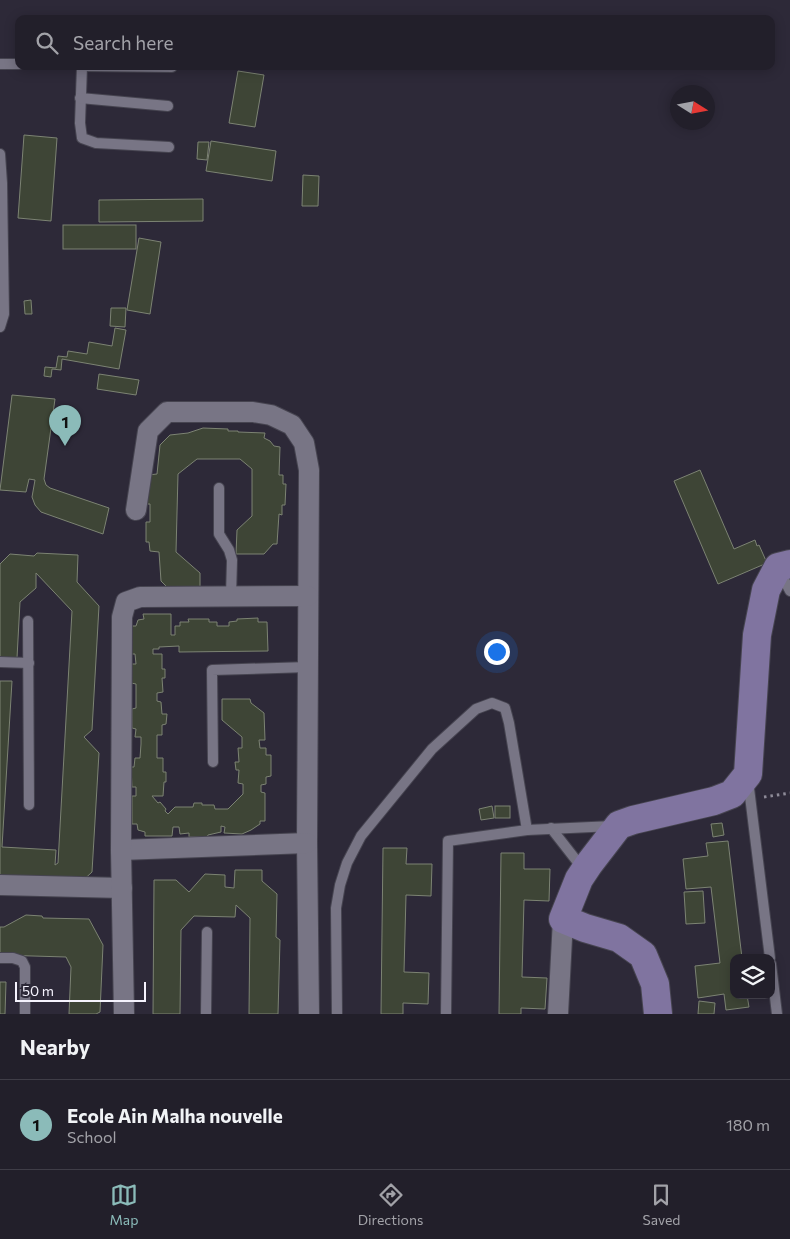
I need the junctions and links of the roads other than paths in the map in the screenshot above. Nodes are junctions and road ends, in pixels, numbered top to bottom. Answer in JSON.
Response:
{"nodes":[{"id":1,"x":0,"y":64,"type":"edge"},
{"id":2,"x":15,"y":64,"type":"edge"},
{"id":3,"x":81,"y":70,"type":"edge"},
{"id":4,"x":80,"y":98,"type":"junction"},
{"id":5,"x":168,"y":106,"type":"dead end"},
{"id":6,"x":169,"y":147,"type":"dead end"},
{"id":7,"x":0,"y":154,"type":"edge"},
{"id":8,"x":0,"y":327,"type":"edge"},
{"id":9,"x":219,"y":488,"type":"dead end"},
{"id":10,"x":136,"y":510,"type":"dead end"},
{"id":11,"x":784,"y":566,"type":"edge"},
{"id":12,"x":790,"y":592,"type":"edge"},
{"id":13,"x":232,"y":596,"type":"junction"},
{"id":14,"x":308,"y":596,"type":"junction"},
{"id":15,"x":28,"y":621,"type":"dead end"},
{"id":16,"x":0,"y":662,"type":"edge"},
{"id":17,"x":28,"y":663,"type":"junction"},
{"id":18,"x":308,"y":667,"type":"junction"},
{"id":19,"x":213,"y":762,"type":"dead end"},
{"id":20,"x":749,"y":786,"type":"junction"},
{"id":21,"x":29,"y":805,"type":"dead end"},
{"id":22,"x":619,"y":825,"type":"junction"},
{"id":23,"x":552,"y":828,"type":"junction"},
{"id":24,"x":527,"y":830,"type":"junction"},
{"id":25,"x":307,"y":843,"type":"junction"},
{"id":26,"x":121,"y":850,"type":"junction"},
{"id":27,"x":585,"y":871,"type":"junction"},
{"id":28,"x":0,"y":885,"type":"edge"},
{"id":29,"x":122,"y":888,"type":"junction"},
{"id":30,"x":563,"y":919,"type":"junction"},
{"id":31,"x":207,"y":932,"type":"dead end"},
{"id":32,"x":770,"y":954,"type":"edge"},
{"id":33,"x":0,"y":958,"type":"edge"},
{"id":34,"x":775,"y":997,"type":"edge"},
{"id":35,"x":26,"y":1014,"type":"edge"},
{"id":36,"x":124,"y":1014,"type":"edge"},
{"id":37,"x":206,"y":1014,"type":"edge"},
{"id":38,"x":309,"y":1014,"type":"edge"},
{"id":39,"x":337,"y":1014,"type":"edge"},
{"id":40,"x":446,"y":1014,"type":"edge"},
{"id":41,"x":558,"y":1014,"type":"edge"},
{"id":42,"x":658,"y":1014,"type":"edge"},
{"id":43,"x":777,"y":1014,"type":"edge"}],
"edges":[{"from":1,"to":2,"type":"lane"},
{"from":3,"to":4,"type":"lane"},
{"from":4,"to":5,"type":"lane"},
{"from":4,"to":6,"type":"lane"},
{"from":7,"to":8,"type":"lane"},
{"from":9,"to":13,"type":"lane"},
{"from":10,"to":14,"type":"street"},
{"from":11,"to":12,"type":"lane"},
{"from":11,"to":20,"type":"street"},
{"from":13,"to":14,"type":"street"},
{"from":13,"to":26,"type":"street"},
{"from":14,"to":18,"type":"street"},
{"from":15,"to":17,"type":"lane"},
{"from":16,"to":17,"type":"lane"},
{"from":17,"to":21,"type":"lane"},
{"from":18,"to":19,"type":"lane"},
{"from":18,"to":25,"type":"street"},
{"from":20,"to":22,"type":"street"},
{"from":20,"to":32,"type":"lane"},
{"from":22,"to":23,"type":"lane"},
{"from":22,"to":27,"type":"street"},
{"from":23,"to":24,"type":"lane"},
{"from":23,"to":27,"type":"lane"},
{"from":24,"to":39,"type":"lane"},
{"from":24,"to":40,"type":"lane"},
{"from":25,"to":26,"type":"street"},
{"from":25,"to":38,"type":"street"},
{"from":26,"to":29,"type":"street"},
{"from":27,"to":30,"type":"street"},
{"from":28,"to":29,"type":"street"},
{"from":29,"to":36,"type":"street"},
{"from":30,"to":41,"type":"street"},
{"from":30,"to":42,"type":"street"},
{"from":31,"to":37,"type":"lane"},
{"from":33,"to":35,"type":"lane"},
{"from":34,"to":43,"type":"lane"}]}
